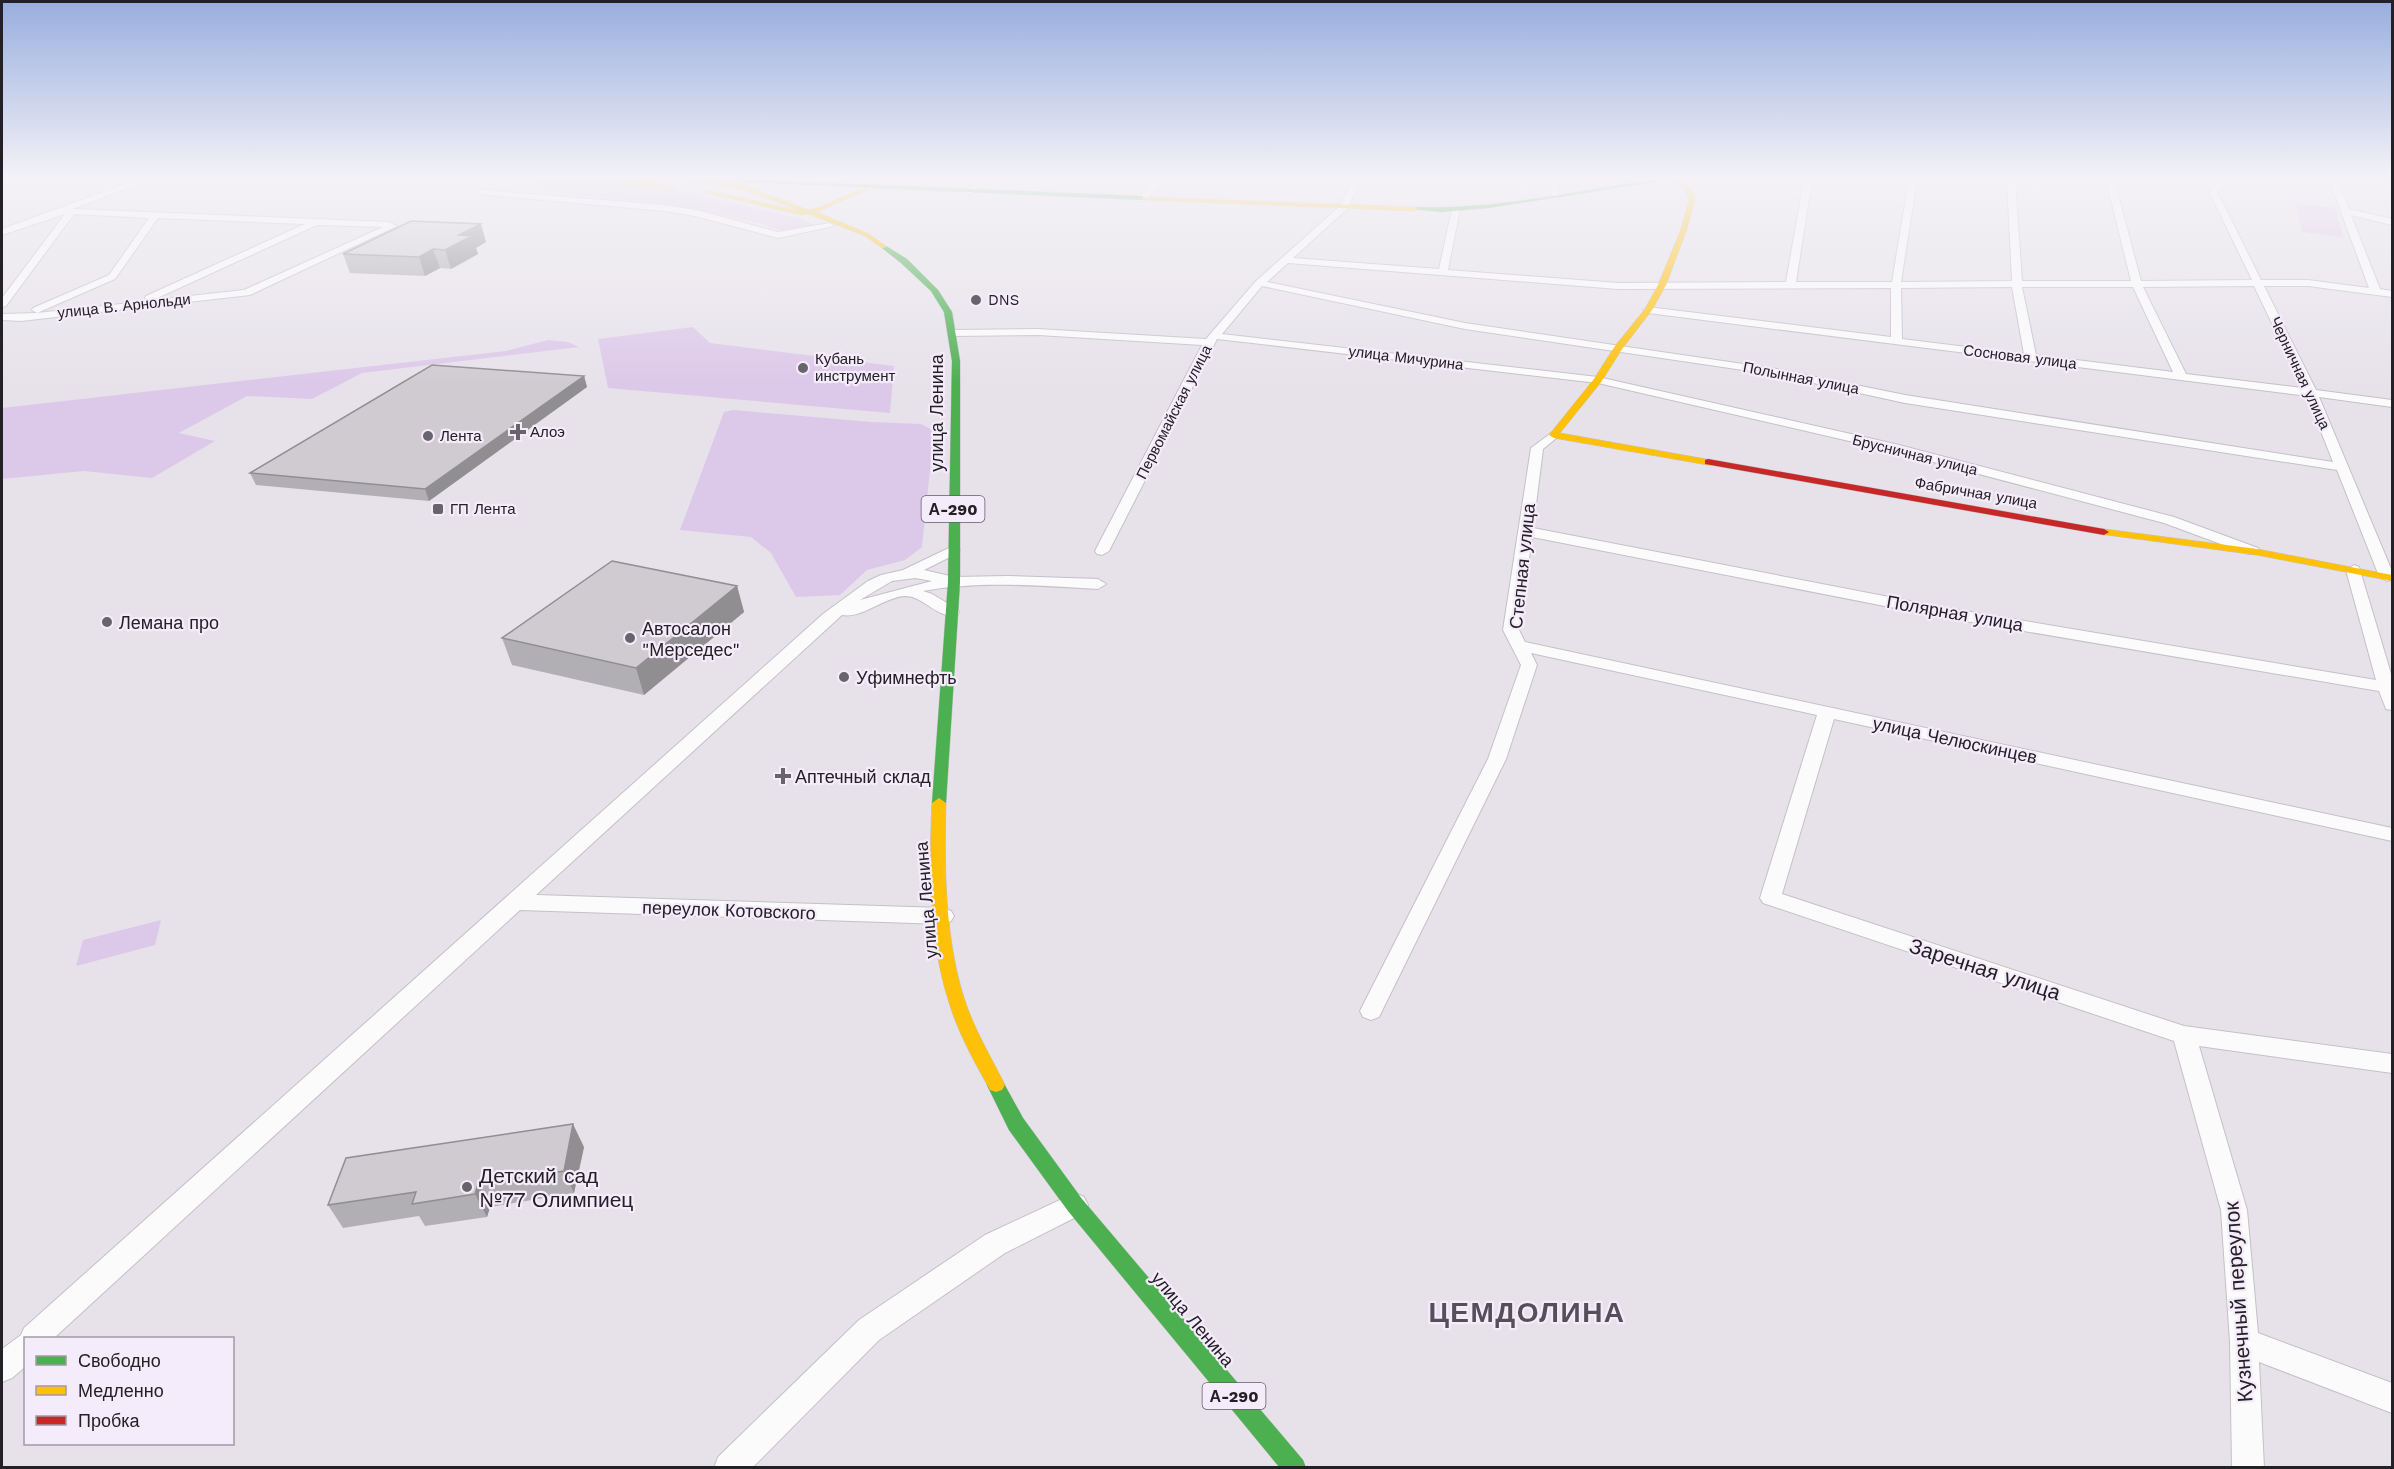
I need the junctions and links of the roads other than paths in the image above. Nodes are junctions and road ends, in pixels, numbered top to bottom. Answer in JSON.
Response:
{"nodes":[{"id":1,"x":44,"y":248,"type":"edge"},
{"id":2,"x":133,"y":248,"type":"edge"},
{"id":3,"x":261,"y":248,"type":"edge"},
{"id":4,"x":352,"y":248,"type":"edge"},
{"id":5,"x":886,"y":248,"type":"edge"},
{"id":6,"x":1300,"y":248,"type":"edge"},
{"id":7,"x":1448,"y":248,"type":"edge"},
{"id":8,"x":1677,"y":248,"type":"edge"},
{"id":9,"x":1796,"y":248,"type":"edge"},
{"id":10,"x":1902,"y":248,"type":"edge"},
{"id":11,"x":2015,"y":248,"type":"edge"},
{"id":12,"x":2128,"y":248,"type":"edge"},
{"id":13,"x":2241,"y":248,"type":"edge"},
{"id":14,"x":2360,"y":248,"type":"edge"},
{"id":15,"x":1286,"y":260,"type":"junction"},
{"id":16,"x":1443,"y":272,"type":"junction"},
{"id":17,"x":2,"y":282,"type":"edge"},
{"id":18,"x":17,"y":282,"type":"junction"},
{"id":19,"x":1260,"y":283,"type":"junction"},
{"id":20,"x":2259,"y":283,"type":"junction"},
{"id":21,"x":2138,"y":284,"type":"junction"},
{"id":22,"x":1662,"y":285,"type":"junction"},
{"id":23,"x":1896,"y":285,"type":"junction"},
{"id":24,"x":2017,"y":285,"type":"junction"},
{"id":25,"x":1790,"y":286,"type":"junction"},
{"id":26,"x":2376,"y":292,"type":"junction"},
{"id":27,"x":2392,"y":294,"type":"edge"},
{"id":28,"x":2,"y":304,"type":"edge"},
{"id":29,"x":135,"y":305,"type":"junction"},
{"id":30,"x":1648,"y":310,"type":"junction"},
{"id":31,"x":2,"y":317,"type":"edge"},
{"id":32,"x":21,"y":318,"type":"junction"},
{"id":33,"x":2,"y":329,"type":"edge"},
{"id":34,"x":953,"y":333,"type":"junction"},
{"id":35,"x":1212,"y":339,"type":"junction"},
{"id":36,"x":1897,"y":342,"type":"junction"},
{"id":37,"x":1618,"y":348,"type":"junction"},
{"id":38,"x":2031,"y":359,"type":"junction"},
{"id":39,"x":2181,"y":376,"type":"junction"},
{"id":40,"x":1598,"y":380,"type":"junction"},
{"id":41,"x":2311,"y":392,"type":"junction"},
{"id":42,"x":2392,"y":402,"type":"edge"},
{"id":43,"x":1554,"y":435,"type":"junction"},
{"id":44,"x":2343,"y":467,"type":"junction"},
{"id":45,"x":1524,"y":531,"type":"junction"},
{"id":46,"x":953,"y":550,"type":"junction"},
{"id":47,"x":1102,"y":550,"type":"dead end"},
{"id":48,"x":2257,"y":552,"type":"junction"},
{"id":49,"x":2354,"y":570,"type":"junction"},
{"id":50,"x":909,"y":572,"type":"junction"},
{"id":51,"x":2390,"y":577,"type":"edge"},
{"id":52,"x":954,"y":582,"type":"junction"},
{"id":53,"x":1098,"y":584,"type":"dead end"},
{"id":54,"x":905,"y":592,"type":"junction"},
{"id":55,"x":951,"y":612,"type":"junction"},
{"id":56,"x":829,"y":617,"type":"junction"},
{"id":57,"x":1518,"y":645,"type":"junction"},
{"id":58,"x":2388,"y":687,"type":"junction"},
{"id":59,"x":2392,"y":705,"type":"edge"},
{"id":60,"x":1827,"y":713,"type":"junction"},
{"id":61,"x":2392,"y":834,"type":"edge"},
{"id":62,"x":515,"y":902,"type":"junction"},
{"id":63,"x":943,"y":916,"type":"junction"},
{"id":64,"x":1371,"y":1011,"type":"dead end"},
{"id":65,"x":2184,"y":1035,"type":"junction"},
{"id":66,"x":2392,"y":1063,"type":"edge"},
{"id":67,"x":1075,"y":1205,"type":"junction"},
{"id":68,"x":35,"y":1337,"type":"edge"},
{"id":69,"x":2244,"y":1342,"type":"junction"},
{"id":70,"x":24,"y":1349,"type":"edge"},
{"id":71,"x":2,"y":1368,"type":"edge"},
{"id":72,"x":2392,"y":1398,"type":"edge"},
{"id":73,"x":729,"y":1467,"type":"edge"},
{"id":74,"x":1295,"y":1467,"type":"edge"},
{"id":75,"x":2248,"y":1467,"type":"edge"}],
"edges":[{"from":1,"to":18,"type":"street"},
{"from":2,"to":32,"type":"street"},
{"from":3,"to":29,"type":"street"},
{"from":4,"to":29,"type":"street","name":"улица В. Арнольди"},
{"from":5,"to":34,"type":"main road","name":"улица Ленина","number":"А-290"},
{"from":6,"to":15,"type":"street","name":"Первомайская улица"},
{"from":7,"to":16,"type":"street"},
{"from":8,"to":22,"type":"main road","name":"Степная улица"},
{"from":9,"to":25,"type":"street"},
{"from":10,"to":23,"type":"street"},
{"from":11,"to":24,"type":"street"},
{"from":12,"to":21,"type":"street"},
{"from":13,"to":20,"type":"street","name":"Черничная улица"},
{"from":14,"to":26,"type":"street"},
{"from":15,"to":16,"type":"street"},
{"from":15,"to":19,"type":"street","name":"Первомайская улица"},
{"from":16,"to":22,"type":"street"},
{"from":17,"to":18,"type":"street"},
{"from":18,"to":28,"type":"street"},
{"from":19,"to":35,"type":"street","name":"Первомайская улица"},
{"from":19,"to":37,"type":"street","name":"Полынная улица"},
{"from":20,"to":21,"type":"street"},
{"from":20,"to":26,"type":"street"},
{"from":20,"to":41,"type":"street","name":"Черничная улица"},
{"from":21,"to":24,"type":"street"},
{"from":21,"to":39,"type":"street"},
{"from":22,"to":25,"type":"street"},
{"from":22,"to":30,"type":"main road","name":"Степная улица"},
{"from":23,"to":24,"type":"street"},
{"from":23,"to":25,"type":"street"},
{"from":23,"to":36,"type":"street"},
{"from":24,"to":38,"type":"street"},
{"from":26,"to":27,"type":"street"},
{"from":29,"to":32,"type":"street","name":"улица В. Арнольди"},
{"from":30,"to":36,"type":"street","name":"Сосновая улица"},
{"from":30,"to":37,"type":"main road","name":"Степная улица"},
{"from":31,"to":32,"type":"street","name":"улица В. Арнольди"},
{"from":32,"to":33,"type":"street"},
{"from":34,"to":35,"type":"street","name":"улица Мичурина"},
{"from":34,"to":46,"type":"main road","name":"улица Ленина","number":"А-290"},
{"from":35,"to":40,"type":"street","name":"улица Мичурина"},
{"from":35,"to":47,"type":"street","name":"Первомайская улица"},
{"from":36,"to":38,"type":"street","name":"Сосновая улица"},
{"from":37,"to":40,"type":"main road","name":"Степная улица"},
{"from":37,"to":44,"type":"street","name":"Полынная улица"},
{"from":38,"to":39,"type":"street","name":"Сосновая улица"},
{"from":39,"to":41,"type":"street","name":"Сосновая улица"},
{"from":40,"to":43,"type":"main road","name":"Степная улица"},
{"from":40,"to":48,"type":"street","name":"Брусничная улица"},
{"from":41,"to":42,"type":"street","name":"Сосновая улица"},
{"from":41,"to":44,"type":"street","name":"Черничная улица"},
{"from":43,"to":45,"type":"street","name":"Степная улица"},
{"from":43,"to":48,"type":"main road","name":"Фабричная улица"},
{"from":44,"to":51,"type":"street","name":"Черничная улица"},
{"from":45,"to":57,"type":"street","name":"Степная улица"},
{"from":45,"to":58,"type":"street","name":"Полярная улица"},
{"from":46,"to":50,"type":"street"},
{"from":46,"to":52,"type":"main road","name":"улица Ленина","number":"А-290"},
{"from":48,"to":49,"type":"main road","name":"Фабричная улица"},
{"from":49,"to":51,"type":"main road","name":"Фабричная улица"},
{"from":49,"to":58,"type":"street"},
{"from":50,"to":52,"type":"street"},
{"from":50,"to":56,"type":"street"},
{"from":52,"to":53,"type":"street"},
{"from":52,"to":54,"type":"street"},
{"from":52,"to":55,"type":"main road","name":"улица Ленина","number":"А-290"},
{"from":54,"to":55,"type":"street"},
{"from":54,"to":56,"type":"street"},
{"from":55,"to":63,"type":"main road","name":"улица Ленина","number":"А-290"},
{"from":56,"to":62,"type":"street"},
{"from":57,"to":60,"type":"street","name":"улица Челюскинцев"},
{"from":57,"to":64,"type":"street","name":"Степная улица"},
{"from":58,"to":59,"type":"street"},
{"from":60,"to":61,"type":"street","name":"улица Челюскинцев"},
{"from":60,"to":65,"type":"street","name":"Заречная улица"},
{"from":62,"to":63,"type":"street","name":"переулок Котовского"},
{"from":62,"to":68,"type":"street"},
{"from":63,"to":67,"type":"main road","name":"улица Ленина","number":"А-290"},
{"from":65,"to":66,"type":"street","name":"Заречная улица"},
{"from":65,"to":69,"type":"street","name":"Кузнечный переулок"},
{"from":67,"to":73,"type":"street"},
{"from":67,"to":74,"type":"main road","name":"улица Ленина","number":"А-290"},
{"from":69,"to":72,"type":"street"},
{"from":69,"to":75,"type":"street","name":"Кузнечный переулок"},
{"from":70,"to":71,"type":"street"}]}
